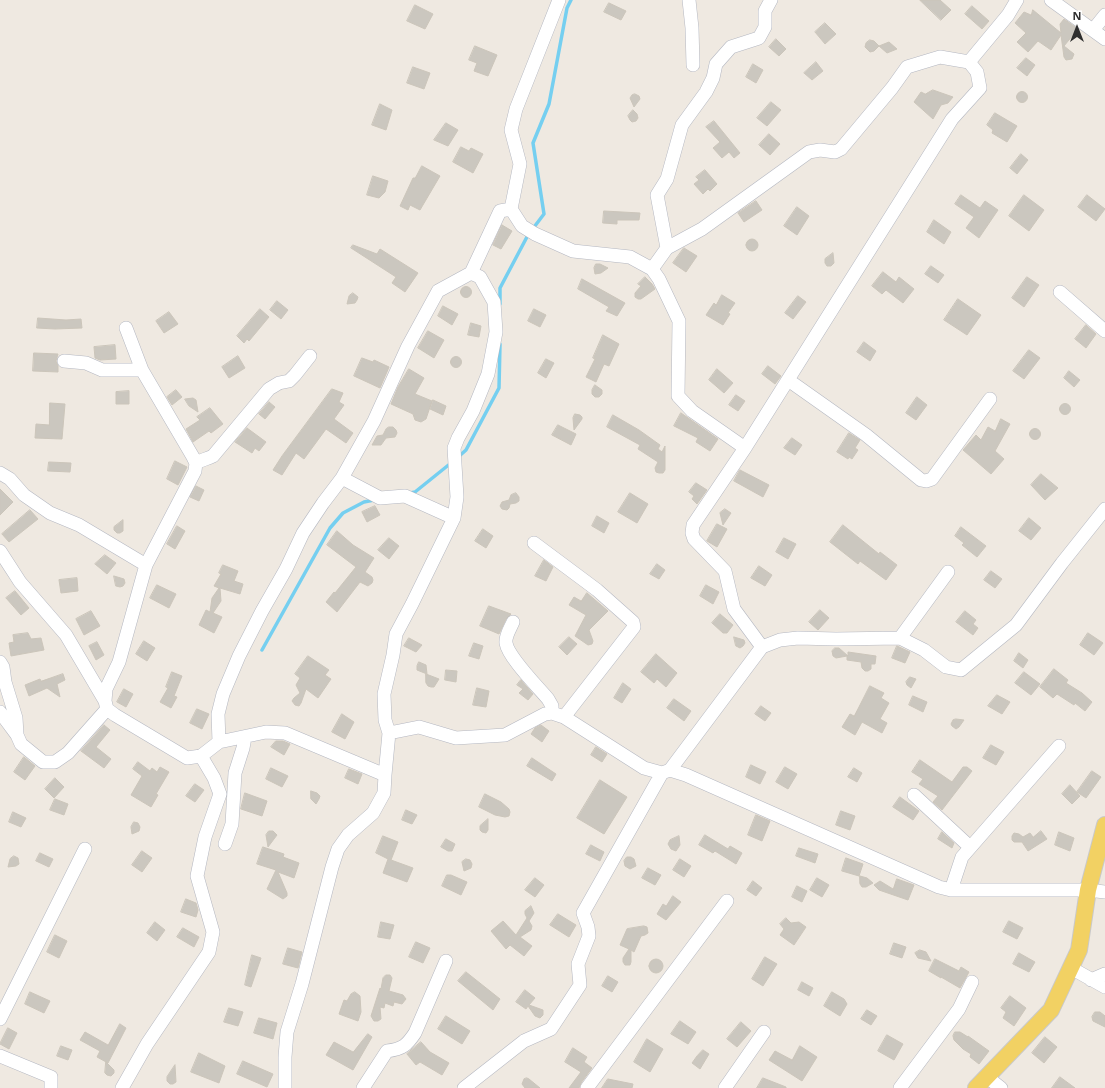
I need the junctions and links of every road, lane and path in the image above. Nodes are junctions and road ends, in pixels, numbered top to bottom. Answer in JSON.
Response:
{"nodes":[{"id":1,"x":559,"y":0,"type":"edge"},
{"id":2,"x":689,"y":0,"type":"edge"},
{"id":3,"x":771,"y":0,"type":"edge"},
{"id":4,"x":1017,"y":0,"type":"edge"},
{"id":5,"x":1051,"y":0,"type":"edge"},
{"id":6,"x":1105,"y":15,"type":"edge"},
{"id":7,"x":1093,"y":30,"type":"junction"},
{"id":8,"x":1105,"y":38,"type":"edge"},
{"id":9,"x":969,"y":62,"type":"junction"},
{"id":10,"x":693,"y":65,"type":"dead end"},
{"id":11,"x":511,"y":209,"type":"junction"},
{"id":12,"x":667,"y":248,"type":"junction"},
{"id":13,"x":652,"y":269,"type":"junction"},
{"id":14,"x":471,"y":273,"type":"junction"},
{"id":15,"x":1060,"y":292,"type":"dead end"},
{"id":16,"x":126,"y":328,"type":"dead end"},
{"id":17,"x":1105,"y":332,"type":"edge"},
{"id":18,"x":310,"y":356,"type":"dead end"},
{"id":19,"x":64,"y":361,"type":"dead end"},
{"id":20,"x":142,"y":370,"type":"junction"},
{"id":21,"x":787,"y":382,"type":"junction"},
{"id":22,"x":990,"y":399,"type":"dead end"},
{"id":23,"x":745,"y":448,"type":"junction"},
{"id":24,"x":196,"y":463,"type":"junction"},
{"id":25,"x":0,"y":473,"type":"edge"},
{"id":26,"x":342,"y":478,"type":"junction"},
{"id":27,"x":1105,"y":509,"type":"edge"},
{"id":28,"x":454,"y":518,"type":"junction"},
{"id":29,"x":534,"y":543,"type":"dead end"},
{"id":30,"x":0,"y":551,"type":"edge"},
{"id":31,"x":146,"y":566,"type":"junction"},
{"id":32,"x":948,"y":572,"type":"dead end"},
{"id":33,"x":513,"y":622,"type":"dead end"},
{"id":34,"x":900,"y":638,"type":"junction"},
{"id":35,"x":762,"y":647,"type":"junction"},
{"id":36,"x":0,"y":662,"type":"edge"},
{"id":37,"x":106,"y":705,"type":"junction"},
{"id":38,"x":0,"y":712,"type":"edge"},
{"id":39,"x":558,"y":715,"type":"junction"},
{"id":40,"x":388,"y":733,"type":"junction"},
{"id":41,"x":17,"y":736,"type":"junction"},
{"id":42,"x":245,"y":737,"type":"junction"},
{"id":43,"x":219,"y":742,"type":"junction"},
{"id":44,"x":1059,"y":746,"type":"dead end"},
{"id":45,"x":201,"y":756,"type":"junction"},
{"id":46,"x":666,"y":772,"type":"junction"},
{"id":47,"x":385,"y":775,"type":"junction"},
{"id":48,"x":914,"y":795,"type":"dead end"},
{"id":49,"x":1105,"y":825,"type":"edge"},
{"id":50,"x":225,"y":844,"type":"dead end"},
{"id":51,"x":970,"y":847,"type":"junction"},
{"id":52,"x":85,"y":848,"type":"dead end"},
{"id":53,"x":951,"y":890,"type":"junction"},
{"id":54,"x":1088,"y":890,"type":"junction"},
{"id":55,"x":1105,"y":892,"type":"edge"},
{"id":56,"x":727,"y":901,"type":"dead end"},
{"id":57,"x":446,"y":961,"type":"dead end"},
{"id":58,"x":1071,"y":968,"type":"junction"},
{"id":59,"x":1105,"y":974,"type":"edge"},
{"id":60,"x":1091,"y":980,"type":"junction"},
{"id":61,"x":972,"y":982,"type":"dead end"},
{"id":62,"x":1105,"y":988,"type":"edge"},
{"id":63,"x":0,"y":1019,"type":"edge"},
{"id":64,"x":764,"y":1032,"type":"dead end"},
{"id":65,"x":0,"y":1056,"type":"edge"},
{"id":66,"x":981,"y":1083,"type":"edge"},
{"id":67,"x":50,"y":1088,"type":"edge"},
{"id":68,"x":122,"y":1088,"type":"edge"},
{"id":69,"x":285,"y":1088,"type":"edge"},
{"id":70,"x":363,"y":1088,"type":"edge"},
{"id":71,"x":464,"y":1088,"type":"edge"},
{"id":72,"x":587,"y":1088,"type":"edge"},
{"id":73,"x":725,"y":1088,"type":"edge"},
{"id":74,"x":900,"y":1088,"type":"edge"},
{"id":75,"x":1001,"y":1088,"type":"edge"}],
"edges":[{"from":1,"to":11,"type":"street"},
{"from":2,"to":10,"type":"street"},
{"from":3,"to":12,"type":"street"},
{"from":4,"to":9,"type":"street"},
{"from":5,"to":7,"type":"street"},
{"from":6,"to":7,"type":"street"},
{"from":7,"to":8,"type":"street"},
{"from":9,"to":12,"type":"street"},
{"from":9,"to":21,"type":"street"},
{"from":11,"to":13,"type":"street"},
{"from":11,"to":14,"type":"street"},
{"from":12,"to":13,"type":"street"},
{"from":13,"to":23,"type":"street"},
{"from":14,"to":26,"type":"street"},
{"from":14,"to":28,"type":"street"},
{"from":15,"to":17,"type":"street"},
{"from":16,"to":20,"type":"street"},
{"from":18,"to":24,"type":"street"},
{"from":19,"to":20,"type":"street"},
{"from":20,"to":24,"type":"street"},
{"from":21,"to":22,"type":"street"},
{"from":21,"to":23,"type":"street"},
{"from":23,"to":35,"type":"street"},
{"from":24,"to":31,"type":"street"},
{"from":25,"to":31,"type":"street"},
{"from":26,"to":28,"type":"street"},
{"from":26,"to":43,"type":"street"},
{"from":27,"to":34,"type":"street"},
{"from":28,"to":40,"type":"street"},
{"from":29,"to":39,"type":"street"},
{"from":30,"to":37,"type":"street"},
{"from":31,"to":37,"type":"street"},
{"from":32,"to":34,"type":"street"},
{"from":33,"to":39,"type":"street"},
{"from":34,"to":35,"type":"street"},
{"from":35,"to":46,"type":"street"},
{"from":36,"to":41,"type":"street"},
{"from":37,"to":41,"type":"street"},
{"from":37,"to":45,"type":"street"},
{"from":38,"to":41,"type":"street"},
{"from":39,"to":40,"type":"street"},
{"from":39,"to":46,"type":"street"},
{"from":40,"to":47,"type":"street"},
{"from":42,"to":43,"type":"street"},
{"from":42,"to":47,"type":"street"},
{"from":42,"to":50,"type":"street"},
{"from":43,"to":45,"type":"street"},
{"from":44,"to":51,"type":"street"},
{"from":45,"to":68,"type":"street"},
{"from":46,"to":53,"type":"street"},
{"from":46,"to":71,"type":"street"},
{"from":47,"to":69,"type":"street"},
{"from":48,"to":51,"type":"street"},
{"from":49,"to":54,"type":"main road"},
{"from":51,"to":53,"type":"street"},
{"from":52,"to":63,"type":"street"},
{"from":53,"to":54,"type":"street"},
{"from":54,"to":55,"type":"street"},
{"from":54,"to":58,"type":"main road"},
{"from":56,"to":72,"type":"street"},
{"from":57,"to":70,"type":"street"},
{"from":58,"to":60,"type":"street"},
{"from":58,"to":66,"type":"main road"},
{"from":59,"to":60,"type":"street"},
{"from":60,"to":62,"type":"street"},
{"from":61,"to":74,"type":"street"},
{"from":64,"to":73,"type":"street"},
{"from":65,"to":67,"type":"street"},
{"from":66,"to":75,"type":"street"}]}
